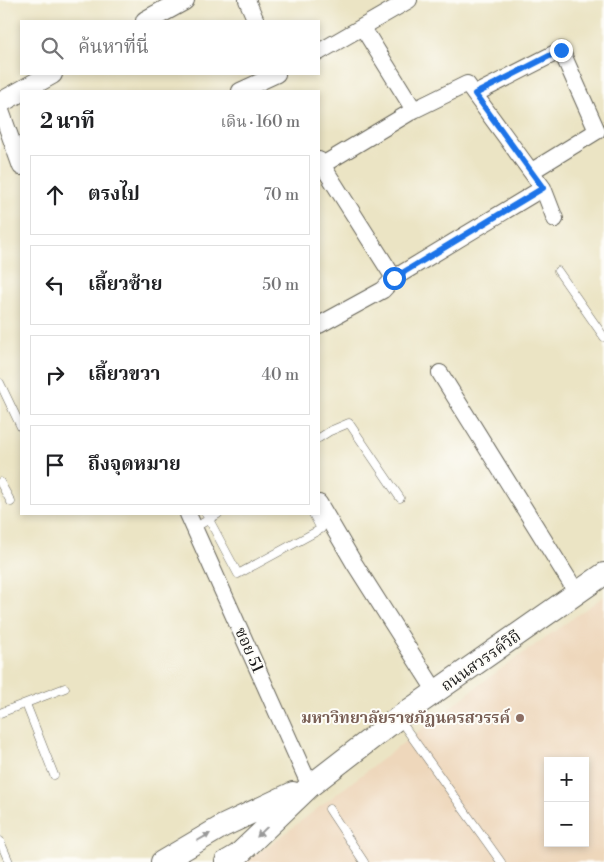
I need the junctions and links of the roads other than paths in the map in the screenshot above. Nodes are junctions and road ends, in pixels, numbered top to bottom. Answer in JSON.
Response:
{"nodes":[{"id":1,"x":184,"y":0,"type":"edge"},
{"id":2,"x":247,"y":0,"type":"edge"},
{"id":3,"x":409,"y":0,"type":"edge"},
{"id":4,"x":148,"y":20,"type":"edge"},
{"id":5,"x":256,"y":20,"type":"edge"},
{"id":6,"x":363,"y":28,"type":"junction"},
{"id":7,"x":320,"y":51,"type":"edge"},
{"id":8,"x":50,"y":75,"type":"edge"},
{"id":9,"x":270,"y":82,"type":"edge"},
{"id":10,"x":23,"y":90,"type":"edge"},
{"id":11,"x":243,"y":90,"type":"edge"},
{"id":12,"x":20,"y":92,"type":"edge"},
{"id":13,"x":475,"y":94,"type":"junction"},
{"id":14,"x":0,"y":103,"type":"edge"},
{"id":15,"x":0,"y":108,"type":"edge"},
{"id":16,"x":414,"y":110,"type":"junction"},
{"id":17,"x":20,"y":164,"type":"edge"},
{"id":18,"x":320,"y":164,"type":"edge"},
{"id":19,"x":532,"y":171,"type":"junction"},
{"id":20,"x":543,"y":188,"type":"junction"},
{"id":21,"x":555,"y":219,"type":"dead end"},
{"id":22,"x":558,"y":271,"type":"dead end"},
{"id":23,"x":394,"y":278,"type":"junction"},
{"id":24,"x":320,"y":324,"type":"edge"},
{"id":25,"x":604,"y":338,"type":"edge"},
{"id":26,"x":440,"y":373,"type":"dead end"},
{"id":27,"x":0,"y":383,"type":"edge"},
{"id":28,"x":20,"y":424,"type":"edge"},
{"id":29,"x":320,"y":437,"type":"edge"},
{"id":30,"x":0,"y":482,"type":"edge"},
{"id":31,"x":400,"y":498,"type":"dead end"},
{"id":32,"x":11,"y":502,"type":"dead end"},
{"id":33,"x":320,"y":505,"type":"edge"},
{"id":34,"x":214,"y":515,"type":"edge"},
{"id":35,"x":314,"y":515,"type":"edge"},
{"id":36,"x":199,"y":519,"type":"edge"},
{"id":37,"x":604,"y":574,"type":"edge"},
{"id":38,"x":578,"y":593,"type":"junction"},
{"id":39,"x":65,"y":688,"type":"dead end"},
{"id":40,"x":436,"y":692,"type":"junction"},
{"id":41,"x":26,"y":704,"type":"junction"},
{"id":42,"x":0,"y":713,"type":"edge"},
{"id":43,"x":398,"y":718,"type":"junction"},
{"id":44,"x":54,"y":775,"type":"dead end"},
{"id":45,"x":310,"y":786,"type":"junction"},
{"id":46,"x":329,"y":809,"type":"dead end"},
{"id":47,"x":0,"y":841,"type":"edge"},
{"id":48,"x":9,"y":862,"type":"edge"},
{"id":49,"x":162,"y":862,"type":"edge"},
{"id":50,"x":226,"y":862,"type":"edge"},
{"id":51,"x":364,"y":862,"type":"edge"},
{"id":52,"x":501,"y":862,"type":"edge"}],
"edges":[{"from":1,"to":4,"type":"street"},
{"from":2,"to":5,"type":"street"},
{"from":3,"to":6,"type":"street"},
{"from":6,"to":7,"type":"street"},
{"from":6,"to":16,"type":"street"},
{"from":8,"to":10,"type":"street"},
{"from":9,"to":11,"type":"street"},
{"from":12,"to":14,"type":"street"},
{"from":13,"to":16,"type":"street"},
{"from":13,"to":19,"type":"street"},
{"from":13,"to":19,"type":"street"},
{"from":15,"to":17,"type":"street"},
{"from":16,"to":18,"type":"street"},
{"from":18,"to":23,"type":"street"},
{"from":19,"to":20,"type":"street"},
{"from":20,"to":21,"type":"street"},
{"from":20,"to":23,"type":"street"},
{"from":22,"to":25,"type":"lane"},
{"from":23,"to":24,"type":"street"},
{"from":26,"to":38,"type":"street"},
{"from":27,"to":28,"type":"lane"},
{"from":29,"to":31,"type":"lane"},
{"from":30,"to":32,"type":"lane"},
{"from":33,"to":40,"type":"street"},
{"from":34,"to":36,"type":"lane"},
{"from":35,"to":36,"type":"lane"},
{"from":36,"to":45,"type":"street","name":"ซอย 51"},
{"from":37,"to":38,"type":"main road","name":"ถนนสวรรค์วิถี"},
{"from":38,"to":40,"type":"main road","name":"ถนนสวรรค์วิถี"},
{"from":39,"to":41,"type":"lane"},
{"from":40,"to":43,"type":"main road","name":"ถนนสวรรค์วิถี"},
{"from":41,"to":42,"type":"lane"},
{"from":41,"to":44,"type":"lane"},
{"from":43,"to":45,"type":"main road","name":"ถนนสวรรค์วิถี"},
{"from":43,"to":52,"type":"lane"},
{"from":49,"to":45,"type":"main road","name":"ถนนสวรรค์วิถี","one_way":true},
{"from":45,"to":50,"type":"main road","name":"ถนนสวรรค์วิถี","one_way":true},
{"from":46,"to":51,"type":"lane"},
{"from":47,"to":48,"type":"lane"}]}
